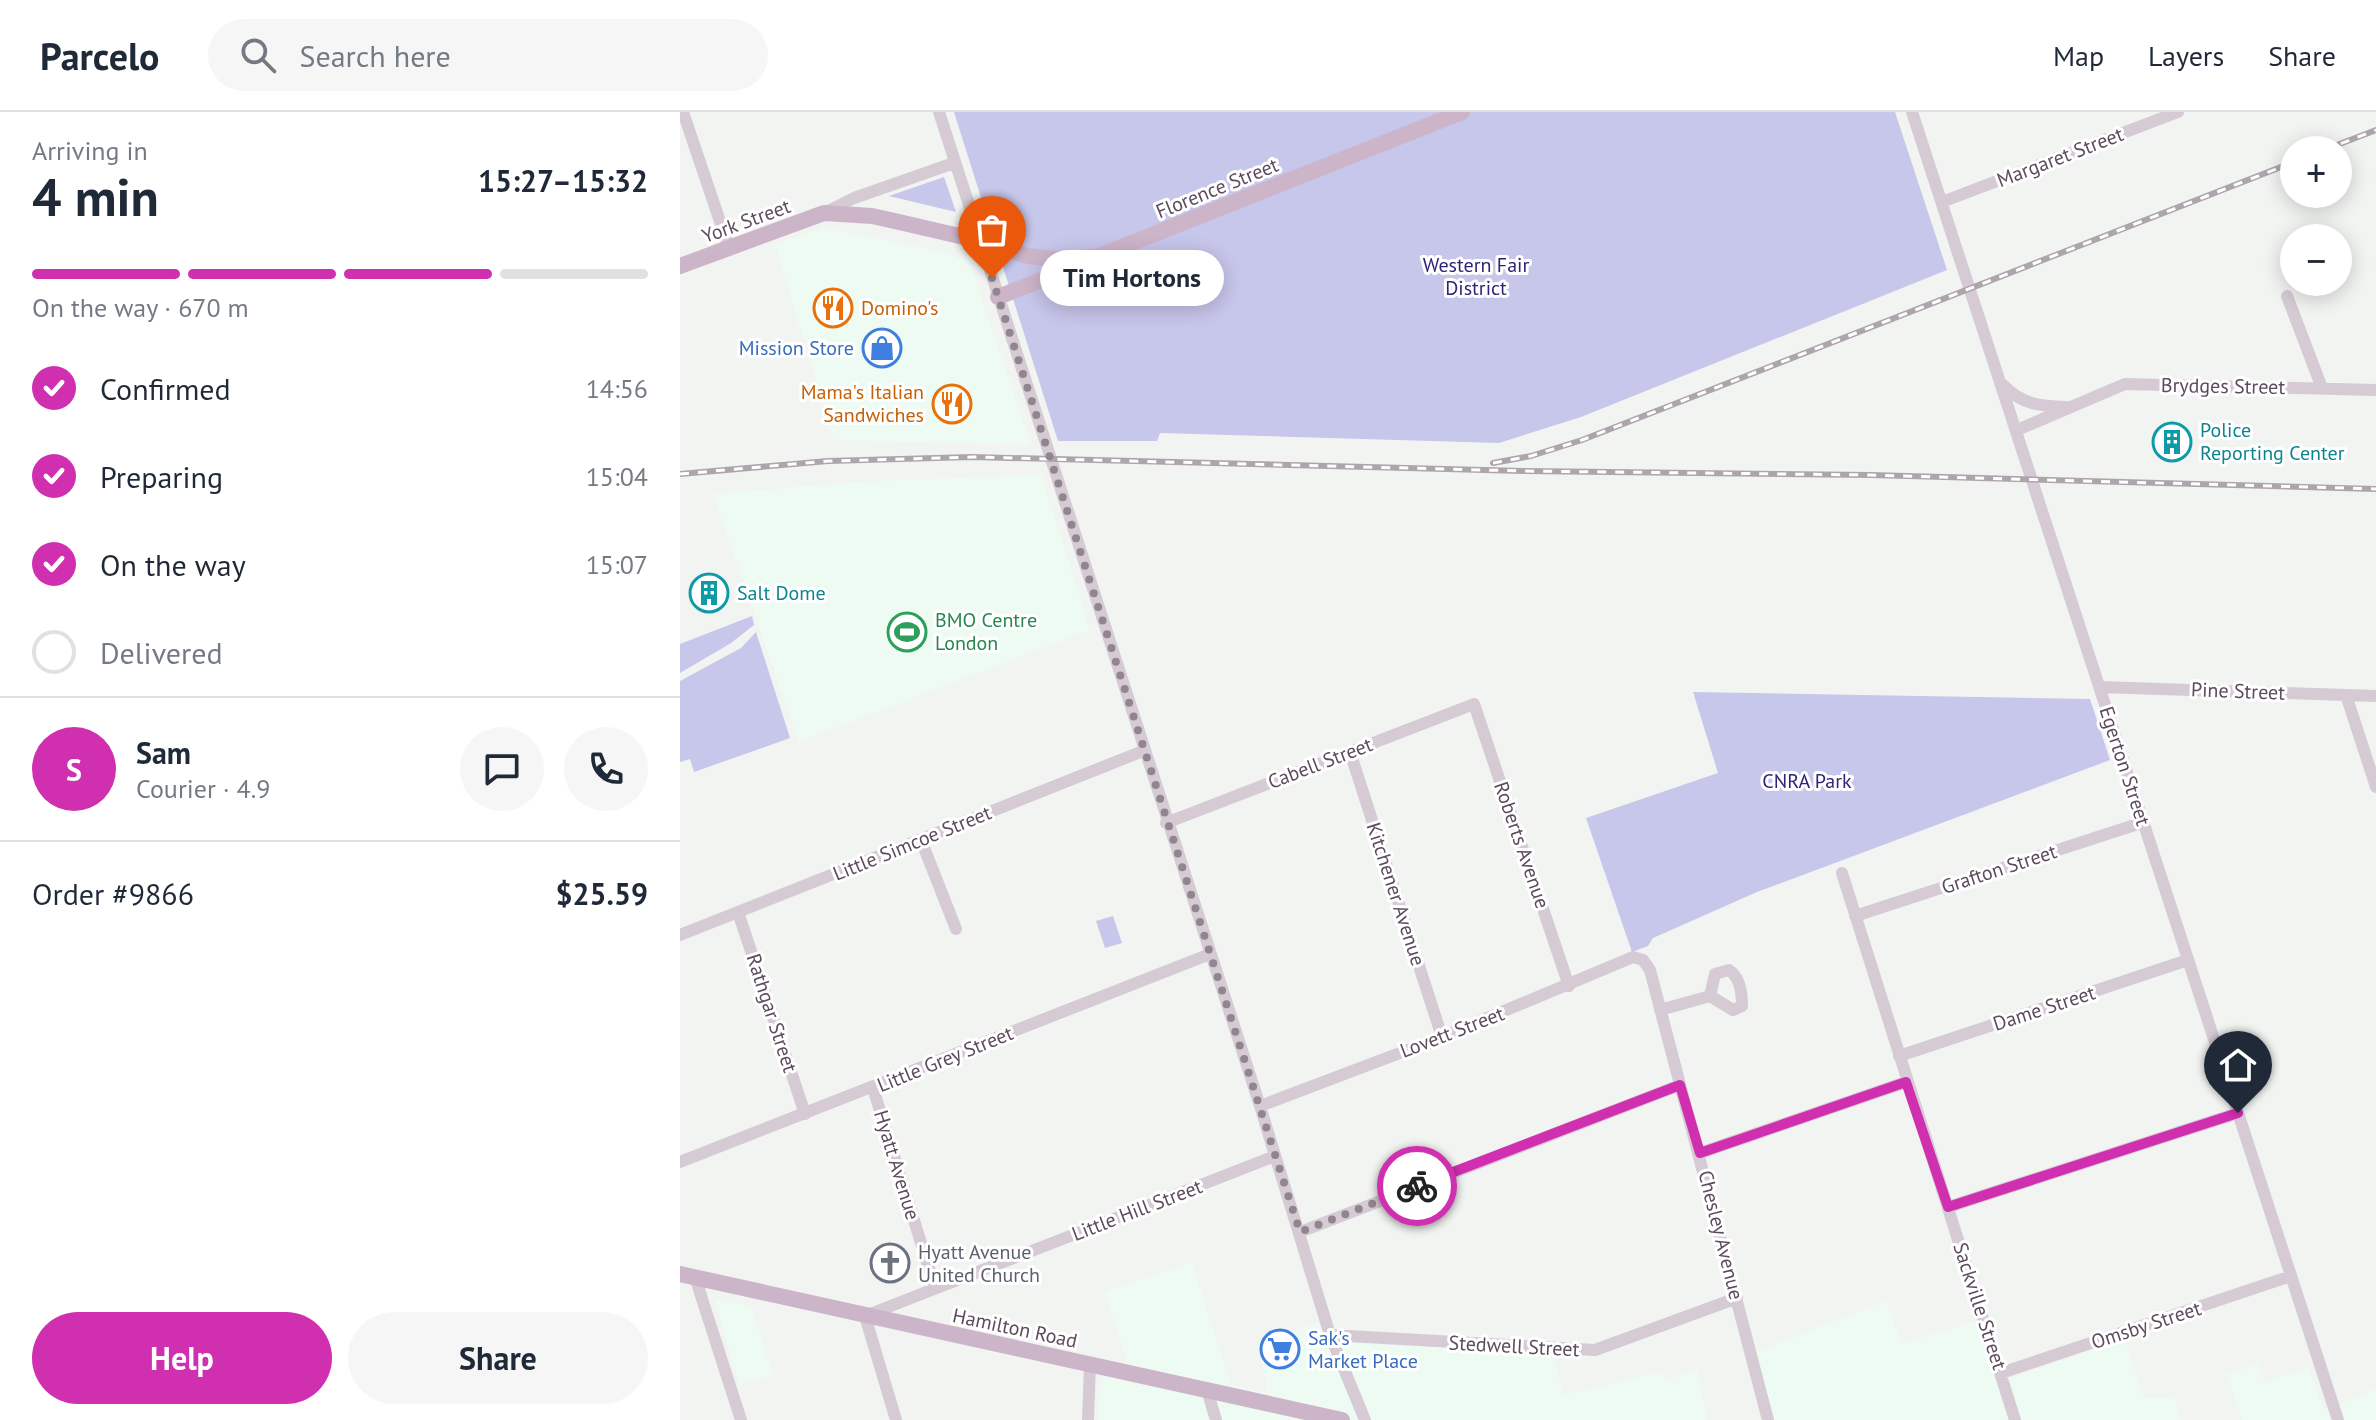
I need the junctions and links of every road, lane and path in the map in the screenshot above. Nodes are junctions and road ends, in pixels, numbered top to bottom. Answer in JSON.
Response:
{"nodes":[{"id":1,"x":683,"y":112,"type":"edge"},
{"id":2,"x":939,"y":112,"type":"edge"},
{"id":3,"x":1462,"y":112,"type":"edge"},
{"id":4,"x":1912,"y":112,"type":"edge"},
{"id":5,"x":2178,"y":112,"type":"edge"},
{"id":6,"x":954,"y":163,"type":"junction"},
{"id":7,"x":1942,"y":202,"type":"junction"},
{"id":8,"x":824,"y":213,"type":"junction"},
{"id":9,"x":981,"y":241,"type":"junction"},
{"id":10,"x":729,"y":248,"type":"junction"},
{"id":11,"x":1099,"y":256,"type":"junction"},
{"id":12,"x":680,"y":266,"type":"edge"},
{"id":13,"x":2287,"y":296,"type":"dead end"},
{"id":14,"x":998,"y":297,"type":"junction"},
{"id":15,"x":2001,"y":382,"type":"junction"},
{"id":16,"x":2322,"y":388,"type":"junction"},
{"id":17,"x":2376,"y":390,"type":"edge"},
{"id":18,"x":2076,"y":407,"type":"junction"},
{"id":19,"x":2017,"y":430,"type":"junction"},
{"id":20,"x":2100,"y":687,"type":"junction"},
{"id":21,"x":2346,"y":695,"type":"junction"},
{"id":22,"x":2376,"y":696,"type":"edge"},
{"id":23,"x":1474,"y":704,"type":"joint"},
{"id":24,"x":1143,"y":751,"type":"junction"},
{"id":25,"x":1350,"y":752,"type":"junction"},
{"id":26,"x":2376,"y":787,"type":"edge"},
{"id":27,"x":2144,"y":822,"type":"junction"},
{"id":28,"x":1166,"y":823,"type":"junction"},
{"id":29,"x":921,"y":840,"type":"junction"},
{"id":30,"x":1842,"y":873,"type":"dead end"},
{"id":31,"x":738,"y":912,"type":"junction"},
{"id":32,"x":1855,"y":916,"type":"junction"},
{"id":33,"x":956,"y":929,"type":"dead end"},
{"id":34,"x":680,"y":935,"type":"edge"},
{"id":35,"x":1210,"y":954,"type":"junction"},
{"id":36,"x":1643,"y":960,"type":"joint"},
{"id":37,"x":2188,"y":960,"type":"junction"},
{"id":38,"x":1569,"y":986,"type":"junction"},
{"id":39,"x":1710,"y":996,"type":"dead end"},
{"id":40,"x":1660,"y":1010,"type":"junction"},
{"id":41,"x":1442,"y":1037,"type":"junction"},
{"id":42,"x":1899,"y":1056,"type":"junction"},
{"id":43,"x":1906,"y":1082,"type":"junction"},
{"id":44,"x":1680,"y":1085,"type":"junction"},
{"id":45,"x":873,"y":1088,"type":"junction"},
{"id":46,"x":1260,"y":1106,"type":"junction"},
{"id":47,"x":2238,"y":1113,"type":"junction"},
{"id":48,"x":805,"y":1114,"type":"junction"},
{"id":49,"x":1700,"y":1153,"type":"junction"},
{"id":50,"x":1275,"y":1156,"type":"junction"},
{"id":51,"x":680,"y":1162,"type":"edge"},
{"id":52,"x":1948,"y":1207,"type":"junction"},
{"id":53,"x":1300,"y":1232,"type":"junction"},
{"id":54,"x":687,"y":1275,"type":"edge"},
{"id":55,"x":2291,"y":1276,"type":"junction"},
{"id":56,"x":935,"y":1288,"type":"junction"},
{"id":57,"x":1737,"y":1298,"type":"junction"},
{"id":58,"x":865,"y":1316,"type":"junction"},
{"id":59,"x":1330,"y":1335,"type":"junction"},
{"id":60,"x":1090,"y":1364,"type":"junction"},
{"id":61,"x":2001,"y":1373,"type":"junction"},
{"id":62,"x":1207,"y":1390,"type":"junction"},
{"id":63,"x":741,"y":1420,"type":"edge"},
{"id":64,"x":896,"y":1420,"type":"edge"},
{"id":65,"x":1088,"y":1420,"type":"edge"},
{"id":66,"x":1216,"y":1420,"type":"edge"},
{"id":67,"x":1342,"y":1420,"type":"edge"},
{"id":68,"x":1365,"y":1420,"type":"edge"},
{"id":69,"x":1768,"y":1420,"type":"edge"},
{"id":70,"x":2015,"y":1420,"type":"edge"},
{"id":71,"x":2338,"y":1420,"type":"edge"}],
"edges":[{"from":1,"to":10,"type":"street"},
{"from":2,"to":6,"type":"street"},
{"from":3,"to":11,"type":"main road","name":"Florence Street"},
{"from":4,"to":7,"type":"street","name":"Egerton Street"},
{"from":5,"to":7,"type":"street","name":"Margaret Street"},
{"from":6,"to":8,"type":"street","name":"York Street"},
{"from":6,"to":9,"type":"street"},
{"from":7,"to":15,"type":"street","name":"Egerton Street"},
{"from":8,"to":9,"type":"main road","name":"York Street"},
{"from":8,"to":10,"type":"main road","name":"York Street"},
{"from":9,"to":11,"type":"main road","name":"Florence Street"},
{"from":9,"to":14,"type":"street"},
{"from":10,"to":12,"type":"main road","name":"York Street"},
{"from":11,"to":14,"type":"main road"},
{"from":13,"to":16,"type":"street"},
{"from":14,"to":24,"type":"street"},
{"from":15,"to":18,"type":"street"},
{"from":15,"to":19,"type":"street","name":"Egerton Street"},
{"from":16,"to":17,"type":"street","name":"Brydges Street"},
{"from":16,"to":18,"type":"street","name":"Brydges Street"},
{"from":18,"to":19,"type":"street","name":"Brydges Street"},
{"from":19,"to":20,"type":"street","name":"Egerton Street"},
{"from":20,"to":21,"type":"street","name":"Pine Street"},
{"from":20,"to":27,"type":"street","name":"Egerton Street"},
{"from":21,"to":22,"type":"street","name":"Pine Street"},
{"from":21,"to":26,"type":"street"},
{"from":23,"to":25,"type":"street","name":"Cabell Street"},
{"from":23,"to":38,"type":"street","name":"Roberts Avenue"},
{"from":24,"to":28,"type":"street"},
{"from":24,"to":29,"type":"street","name":"Little Simcoe Street"},
{"from":25,"to":28,"type":"street","name":"Cabell Street"},
{"from":25,"to":41,"type":"street","name":"Kitchener Avenue"},
{"from":27,"to":32,"type":"street","name":"Grafton Street"},
{"from":27,"to":37,"type":"street","name":"Egerton Street"},
{"from":28,"to":35,"type":"street"},
{"from":29,"to":31,"type":"street","name":"Little Simcoe Street"},
{"from":29,"to":33,"type":"street"},
{"from":30,"to":32,"type":"street","name":"Sackville Street"},
{"from":31,"to":34,"type":"street","name":"Little Simcoe Street"},
{"from":31,"to":48,"type":"street","name":"Rathgar Street"},
{"from":32,"to":42,"type":"street","name":"Sackville Street"},
{"from":35,"to":45,"type":"street","name":"Little Grey Street"},
{"from":35,"to":46,"type":"street"},
{"from":36,"to":38,"type":"street","name":"Lovett Street"},
{"from":36,"to":40,"type":"street","name":"Chesley Avenue"},
{"from":37,"to":42,"type":"street","name":"Dame Street"},
{"from":37,"to":47,"type":"street","name":"Egerton Street"},
{"from":38,"to":41,"type":"street","name":"Lovett Street"},
{"from":39,"to":40,"type":"street"},
{"from":40,"to":44,"type":"street","name":"Chesley Avenue"},
{"from":41,"to":46,"type":"street","name":"Lovett Street"},
{"from":42,"to":43,"type":"street","name":"Sackville Street"},
{"from":43,"to":49,"type":"street"},
{"from":43,"to":52,"type":"street","name":"Sackville Street"},
{"from":44,"to":49,"type":"street","name":"Chesley Avenue"},
{"from":44,"to":53,"type":"street"},
{"from":45,"to":48,"type":"street","name":"Little Grey Street"},
{"from":45,"to":56,"type":"street","name":"Hyatt Avenue"},
{"from":46,"to":50,"type":"street"},
{"from":47,"to":52,"type":"street"},
{"from":47,"to":55,"type":"street","name":"Egerton Street"},
{"from":48,"to":51,"type":"street","name":"Little Grey Street"},
{"from":49,"to":57,"type":"street","name":"Chesley Avenue"},
{"from":50,"to":53,"type":"street"},
{"from":50,"to":56,"type":"street","name":"Little Hill Street"},
{"from":52,"to":61,"type":"street","name":"Sackville Street"},
{"from":53,"to":59,"type":"street"},
{"from":54,"to":58,"type":"main road","name":"Hamilton Road"},
{"from":54,"to":63,"type":"street"},
{"from":55,"to":61,"type":"street","name":"Omsby Street"},
{"from":55,"to":71,"type":"street","name":"Egerton Street"},
{"from":56,"to":58,"type":"street","name":"Little Hill Street"},
{"from":57,"to":59,"type":"street","name":"Stedwell Street"},
{"from":57,"to":69,"type":"street","name":"Chesley Avenue"},
{"from":58,"to":60,"type":"main road","name":"Hamilton Road"},
{"from":58,"to":64,"type":"street"},
{"from":59,"to":68,"type":"street"},
{"from":60,"to":62,"type":"main road","name":"Hamilton Road"},
{"from":60,"to":65,"type":"street"},
{"from":61,"to":70,"type":"street","name":"Sackville Street"},
{"from":62,"to":66,"type":"street"},
{"from":62,"to":67,"type":"main road","name":"Hamilton Road"}]}
